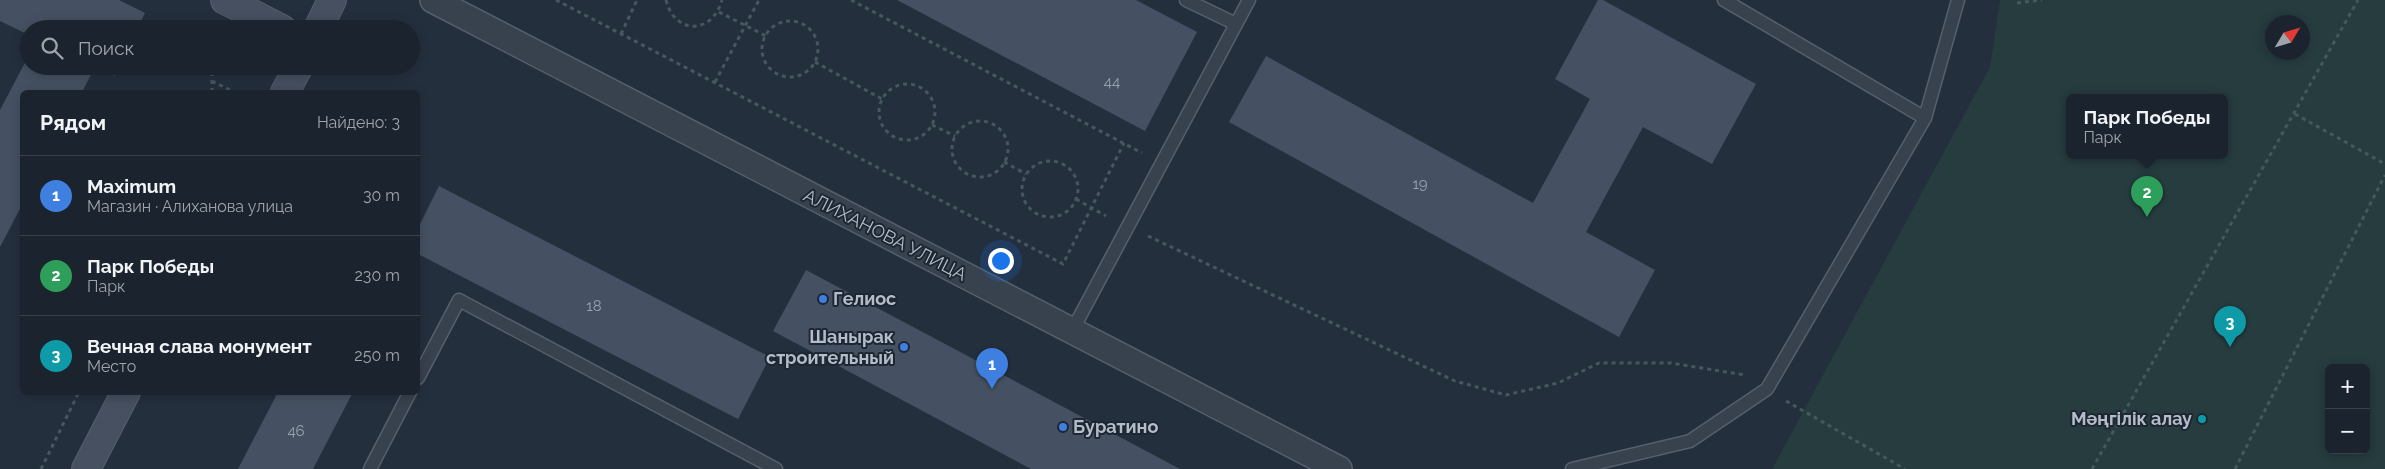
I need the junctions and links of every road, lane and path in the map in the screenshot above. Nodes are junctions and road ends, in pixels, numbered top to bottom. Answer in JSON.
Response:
{"nodes":[{"id":1,"x":225,"y":0,"type":"edge"},
{"id":2,"x":332,"y":0,"type":"edge"},
{"id":3,"x":432,"y":0,"type":"edge"},
{"id":4,"x":556,"y":0,"type":"edge"},
{"id":5,"x":638,"y":0,"type":"edge"},
{"id":6,"x":666,"y":0,"type":"edge"},
{"id":7,"x":722,"y":0,"type":"edge"},
{"id":8,"x":759,"y":0,"type":"edge"},
{"id":9,"x":851,"y":0,"type":"edge"},
{"id":10,"x":1186,"y":0,"type":"edge"},
{"id":11,"x":1249,"y":0,"type":"edge"},
{"id":12,"x":1724,"y":0,"type":"edge"},
{"id":13,"x":1958,"y":0,"type":"edge"},
{"id":14,"x":2042,"y":0,"type":"edge"},
{"id":15,"x":2358,"y":0,"type":"edge"},
{"id":16,"x":2017,"y":3,"type":"dead end"},
{"id":17,"x":719,"y":12,"type":"junction"},
{"id":18,"x":264,"y":20,"type":"edge"},
{"id":19,"x":322,"y":20,"type":"edge"},
{"id":20,"x":1236,"y":24,"type":"junction"},
{"id":21,"x":745,"y":25,"type":"junction"},
{"id":22,"x":621,"y":34,"type":"junction"},
{"id":23,"x":766,"y":36,"type":"junction"},
{"id":24,"x":815,"y":62,"type":"junction"},
{"id":25,"x":212,"y":75,"type":"edge"},
{"id":26,"x":294,"y":75,"type":"edge"},
{"id":27,"x":212,"y":81,"type":"junction"},
{"id":28,"x":714,"y":82,"type":"junction"},
{"id":29,"x":212,"y":90,"type":"edge"},
{"id":30,"x":230,"y":90,"type":"edge"},
{"id":31,"x":286,"y":90,"type":"edge"},
{"id":32,"x":882,"y":99,"type":"junction"},
{"id":33,"x":2295,"y":114,"type":"junction"},
{"id":34,"x":1926,"y":118,"type":"junction"},
{"id":35,"x":932,"y":125,"type":"junction"},
{"id":36,"x":955,"y":136,"type":"junction"},
{"id":37,"x":1124,"y":143,"type":"junction"},
{"id":38,"x":1004,"y":162,"type":"junction"},
{"id":39,"x":1161,"y":164,"type":"junction"},
{"id":40,"x":2385,"y":164,"type":"edge"},
{"id":41,"x":1026,"y":174,"type":"junction"},
{"id":42,"x":2385,"y":175,"type":"edge"},
{"id":43,"x":1076,"y":200,"type":"junction"},
{"id":44,"x":1091,"y":208,"type":"junction"},
{"id":45,"x":1129,"y":228,"type":"junction"},
{"id":46,"x":1072,"y":331,"type":"junction"},
{"id":47,"x":420,"y":374,"type":"edge"},
{"id":48,"x":1767,"y":389,"type":"junction"},
{"id":49,"x":78,"y":395,"type":"edge"},
{"id":50,"x":124,"y":395,"type":"edge"},
{"id":51,"x":408,"y":395,"type":"edge"},
{"id":52,"x":41,"y":469,"type":"edge"},
{"id":53,"x":86,"y":469,"type":"edge"},
{"id":54,"x":370,"y":469,"type":"edge"},
{"id":55,"x":776,"y":469,"type":"edge"},
{"id":56,"x":1339,"y":469,"type":"edge"},
{"id":57,"x":1572,"y":469,"type":"edge"},
{"id":58,"x":1905,"y":469,"type":"edge"},
{"id":59,"x":2092,"y":469,"type":"edge"},
{"id":60,"x":2235,"y":469,"type":"edge"}],
"edges":[{"from":1,"to":18,"type":"main road"},
{"from":2,"to":19,"type":"main road"},
{"from":3,"to":46,"type":"street","name":"АЛИХАНОВА УЛИЦА"},
{"from":4,"to":22,"type":"path"},
{"from":5,"to":22,"type":"path"},
{"from":6,"to":17,"type":"path"},
{"from":7,"to":17,"type":"path"},
{"from":8,"to":21,"type":"path"},
{"from":9,"to":37,"type":"path"},
{"from":10,"to":20,"type":"lane"},
{"from":11,"to":20,"type":"lane"},
{"from":12,"to":34,"type":"lane"},
{"from":13,"to":34,"type":"lane"},
{"from":14,"to":16,"type":"path"},
{"from":15,"to":33,"type":"path"},
{"from":17,"to":21,"type":"path"},
{"from":20,"to":39,"type":"lane"},
{"from":21,"to":23,"type":"path"},
{"from":21,"to":28,"type":"path"},
{"from":22,"to":28,"type":"path"},
{"from":23,"to":24,"type":"path"},
{"from":23,"to":24,"type":"path"},
{"from":24,"to":32,"type":"path"},
{"from":25,"to":27,"type":"path"},
{"from":26,"to":31,"type":"main road"},
{"from":27,"to":29,"type":"path"},
{"from":27,"to":30,"type":"path"},
{"from":28,"to":44,"type":"path"},
{"from":32,"to":35,"type":"path"},
{"from":32,"to":35,"type":"path"},
{"from":33,"to":40,"type":"path"},
{"from":33,"to":59,"type":"path"},
{"from":34,"to":48,"type":"lane"},
{"from":35,"to":36,"type":"path"},
{"from":36,"to":38,"type":"path"},
{"from":36,"to":38,"type":"path"},
{"from":37,"to":39,"type":"path"},
{"from":37,"to":44,"type":"path"},
{"from":38,"to":41,"type":"path"},
{"from":39,"to":45,"type":"lane"},
{"from":41,"to":43,"type":"path"},
{"from":41,"to":43,"type":"path"},
{"from":42,"to":60,"type":"path"},
{"from":43,"to":44,"type":"path"},
{"from":44,"to":45,"type":"path"},
{"from":45,"to":46,"type":"lane"},
{"from":45,"to":48,"type":"path"},
{"from":46,"to":56,"type":"street","name":"АЛИХАНОВА УЛИЦА"},
{"from":47,"to":55,"type":"lane"},
{"from":48,"to":57,"type":"lane"},
{"from":48,"to":58,"type":"path"},
{"from":49,"to":52,"type":"path"},
{"from":50,"to":53,"type":"main road"},
{"from":51,"to":54,"type":"lane"}]}
